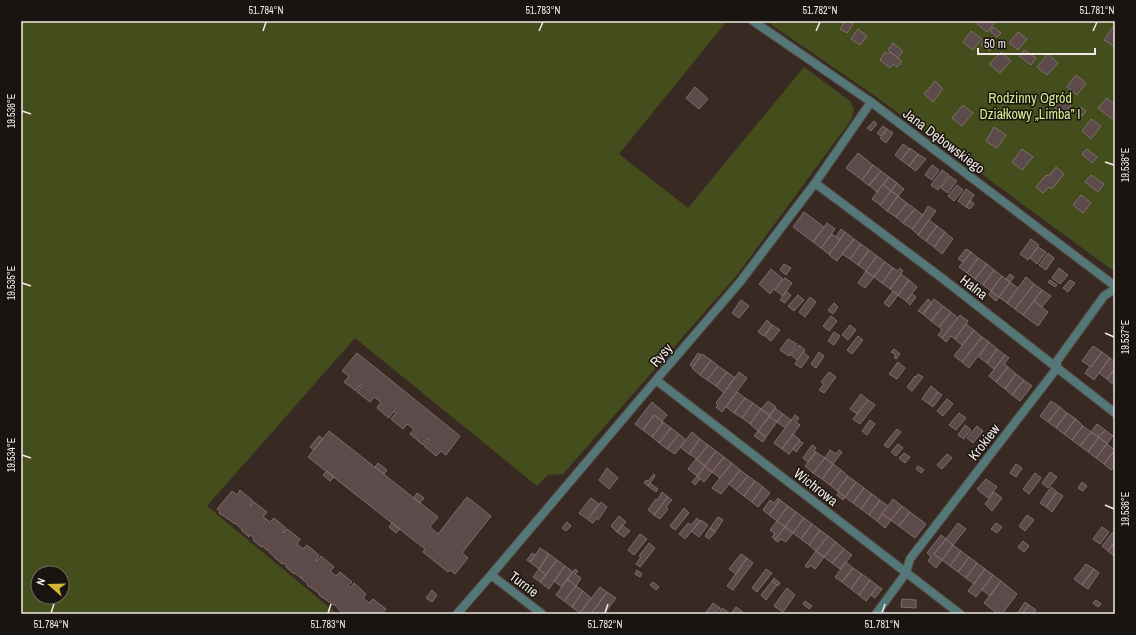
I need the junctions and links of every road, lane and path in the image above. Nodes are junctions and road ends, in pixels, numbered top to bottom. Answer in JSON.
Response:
{"nodes":[{"id":1,"x":753,"y":21,"type":"edge"},
{"id":2,"x":871,"y":102,"type":"junction"},
{"id":3,"x":815,"y":183,"type":"junction"},
{"id":4,"x":1115,"y":288,"type":"edge"},
{"id":5,"x":1057,"y":368,"type":"junction"},
{"id":6,"x":656,"y":380,"type":"junction"},
{"id":7,"x":1115,"y":413,"type":"edge"},
{"id":8,"x":906,"y":573,"type":"junction"},
{"id":9,"x":491,"y":576,"type":"junction"},
{"id":10,"x":457,"y":614,"type":"edge"},
{"id":11,"x":542,"y":614,"type":"edge"},
{"id":12,"x":876,"y":614,"type":"edge"},
{"id":13,"x":960,"y":614,"type":"edge"}],
"edges":[{"from":1,"to":2,"type":"street","name":"Jana Dębowskiego"},
{"from":2,"to":3,"type":"street","name":"Rysy"},
{"from":2,"to":4,"type":"street","name":"Jana Dębowskiego"},
{"from":3,"to":5,"type":"street","name":"Halna"},
{"from":3,"to":6,"type":"street","name":"Rysy"},
{"from":4,"to":5,"type":"street","name":"Krokiew"},
{"from":5,"to":7,"type":"street","name":"Halna"},
{"from":5,"to":8,"type":"street","name":"Krokiew"},
{"from":6,"to":8,"type":"street","name":"Wichrowa"},
{"from":6,"to":9,"type":"street","name":"Rysy"},
{"from":8,"to":12,"type":"street","name":"Krokiew"},
{"from":8,"to":13,"type":"street","name":"Wichrowa"},
{"from":9,"to":10,"type":"street","name":"Rysy"},
{"from":9,"to":11,"type":"street","name":"Turnie"}]}
